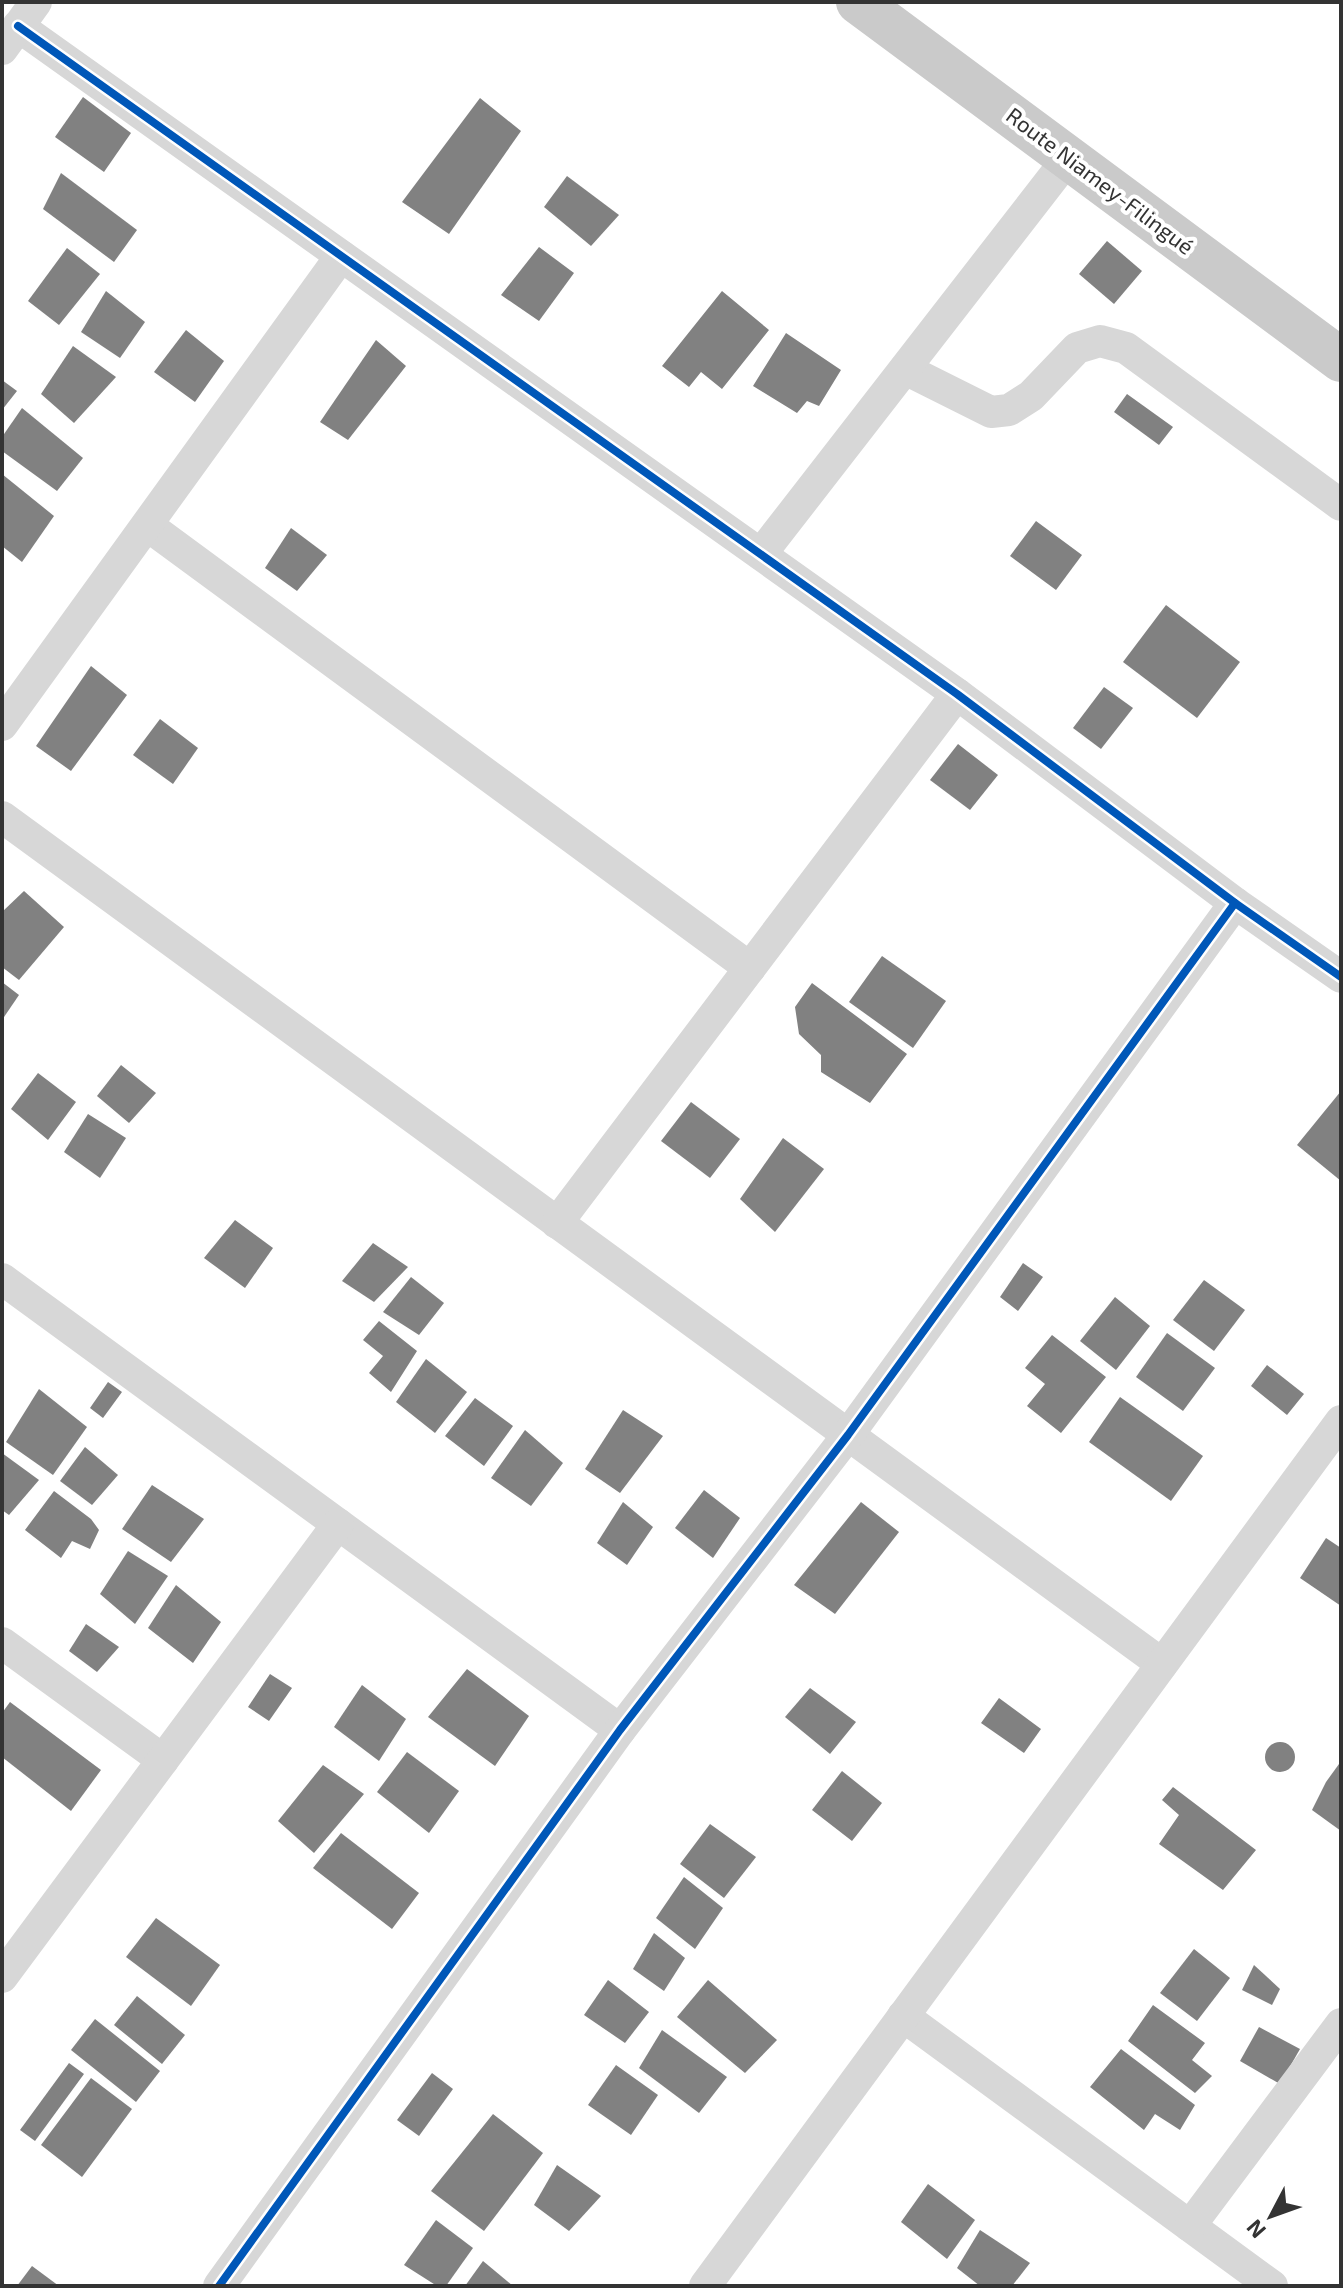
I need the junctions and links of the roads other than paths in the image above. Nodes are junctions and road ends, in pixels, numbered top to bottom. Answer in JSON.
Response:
{"nodes":[{"id":1,"x":858,"y":2,"type":"edge"},
{"id":2,"x":19,"y":26,"type":"edge"},
{"id":3,"x":1069,"y":157,"type":"junction"},
{"id":4,"x":341,"y":256,"type":"junction"},
{"id":5,"x":1341,"y":360,"type":"edge"},
{"id":6,"x":905,"y":369,"type":"junction"},
{"id":7,"x":1341,"y":505,"type":"edge"},
{"id":8,"x":147,"y":525,"type":"junction"},
{"id":9,"x":761,"y":554,"type":"junction"},
{"id":10,"x":957,"y":694,"type":"junction"},
{"id":11,"x":2,"y":725,"type":"edge"},
{"id":12,"x":2,"y":817,"type":"edge"},
{"id":13,"x":1235,"y":903,"type":"junction"},
{"id":14,"x":750,"y":968,"type":"junction"},
{"id":15,"x":1341,"y":977,"type":"edge"},
{"id":16,"x":557,"y":1223,"type":"junction"},
{"id":17,"x":2,"y":1279,"type":"edge"},
{"id":18,"x":1339,"y":1428,"type":"edge"},
{"id":19,"x":848,"y":1435,"type":"junction"},
{"id":20,"x":338,"y":1524,"type":"junction"},
{"id":21,"x":2,"y":1643,"type":"edge"},
{"id":22,"x":1162,"y":1664,"type":"junction"},
{"id":23,"x":620,"y":1730,"type":"junction"},
{"id":24,"x":163,"y":1760,"type":"junction"},
{"id":25,"x":2,"y":1977,"type":"edge"},
{"id":26,"x":903,"y":2016,"type":"junction"},
{"id":27,"x":1341,"y":2024,"type":"edge"},
{"id":28,"x":1190,"y":2226,"type":"junction"},
{"id":29,"x":219,"y":2286,"type":"edge"},
{"id":30,"x":705,"y":2286,"type":"edge"},
{"id":31,"x":1272,"y":2286,"type":"edge"}],
"edges":[{"from":1,"to":3,"type":"main road","name":"Route Niamey-Filingué"},
{"from":2,"to":4,"type":"street"},
{"from":3,"to":5,"type":"main road","name":"Route Niamey-Filingué"},
{"from":3,"to":6,"type":"street"},
{"from":4,"to":8,"type":"street"},
{"from":4,"to":9,"type":"street"},
{"from":6,"to":7,"type":"street"},
{"from":6,"to":9,"type":"street"},
{"from":8,"to":11,"type":"street"},
{"from":8,"to":14,"type":"street"},
{"from":9,"to":10,"type":"street"},
{"from":10,"to":13,"type":"street"},
{"from":10,"to":14,"type":"street"},
{"from":12,"to":16,"type":"street"},
{"from":13,"to":15,"type":"street"},
{"from":13,"to":19,"type":"street"},
{"from":14,"to":16,"type":"street"},
{"from":16,"to":19,"type":"street"},
{"from":17,"to":20,"type":"street"},
{"from":18,"to":22,"type":"street"},
{"from":19,"to":22,"type":"street"},
{"from":19,"to":23,"type":"street"},
{"from":20,"to":23,"type":"street"},
{"from":20,"to":24,"type":"street"},
{"from":21,"to":24,"type":"street"},
{"from":22,"to":26,"type":"street"},
{"from":23,"to":29,"type":"street"},
{"from":24,"to":25,"type":"street"},
{"from":26,"to":28,"type":"street"},
{"from":26,"to":30,"type":"street"},
{"from":27,"to":28,"type":"street"},
{"from":28,"to":31,"type":"street"}]}
